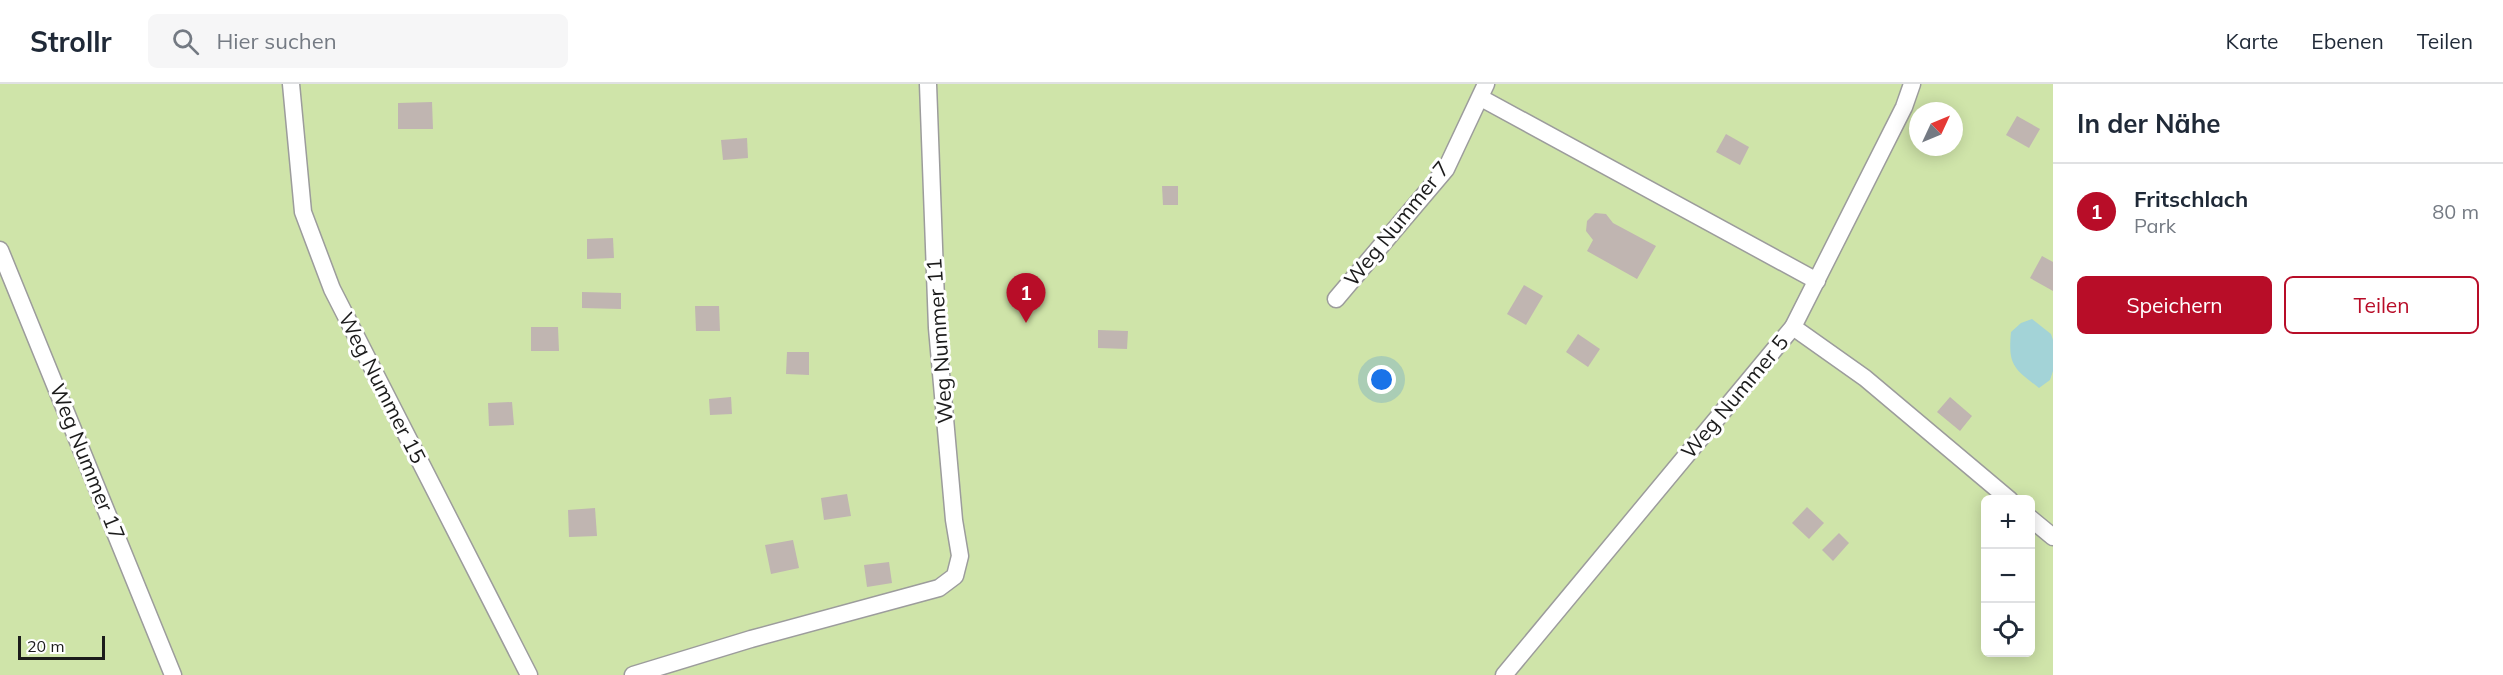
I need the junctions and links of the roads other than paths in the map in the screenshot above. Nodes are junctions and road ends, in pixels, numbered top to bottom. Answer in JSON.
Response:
{"nodes":[{"id":1,"x":291,"y":84,"type":"edge"},
{"id":2,"x":928,"y":84,"type":"edge"},
{"id":3,"x":1912,"y":84,"type":"edge"},
{"id":4,"x":1483,"y":91,"type":"edge"},
{"id":5,"x":0,"y":250,"type":"edge"},
{"id":6,"x":1817,"y":281,"type":"junction"},
{"id":7,"x":1336,"y":298,"type":"dead end"},
{"id":8,"x":1793,"y":327,"type":"junction"},
{"id":9,"x":2004,"y":495,"type":"edge"},
{"id":10,"x":2035,"y":521,"type":"edge"},
{"id":11,"x":2053,"y":537,"type":"edge"},
{"id":12,"x":173,"y":675,"type":"edge"},
{"id":13,"x":529,"y":675,"type":"edge"},
{"id":14,"x":633,"y":675,"type":"edge"},
{"id":15,"x":1503,"y":675,"type":"edge"}],
"edges":[{"from":1,"to":13,"type":"lane","name":"Weg Nummer 15"},
{"from":2,"to":14,"type":"lane","name":"Weg Nummer 11"},
{"from":3,"to":6,"type":"lane","name":"Weg Nummer 5"},
{"from":4,"to":6,"type":"lane"},
{"from":4,"to":7,"type":"lane","name":"Weg Nummer 7"},
{"from":5,"to":12,"type":"lane","name":"Weg Nummer 17"},
{"from":6,"to":8,"type":"lane","name":"Weg Nummer 5"},
{"from":8,"to":9,"type":"lane"},
{"from":8,"to":15,"type":"lane","name":"Weg Nummer 5"},
{"from":10,"to":11,"type":"lane"}]}
